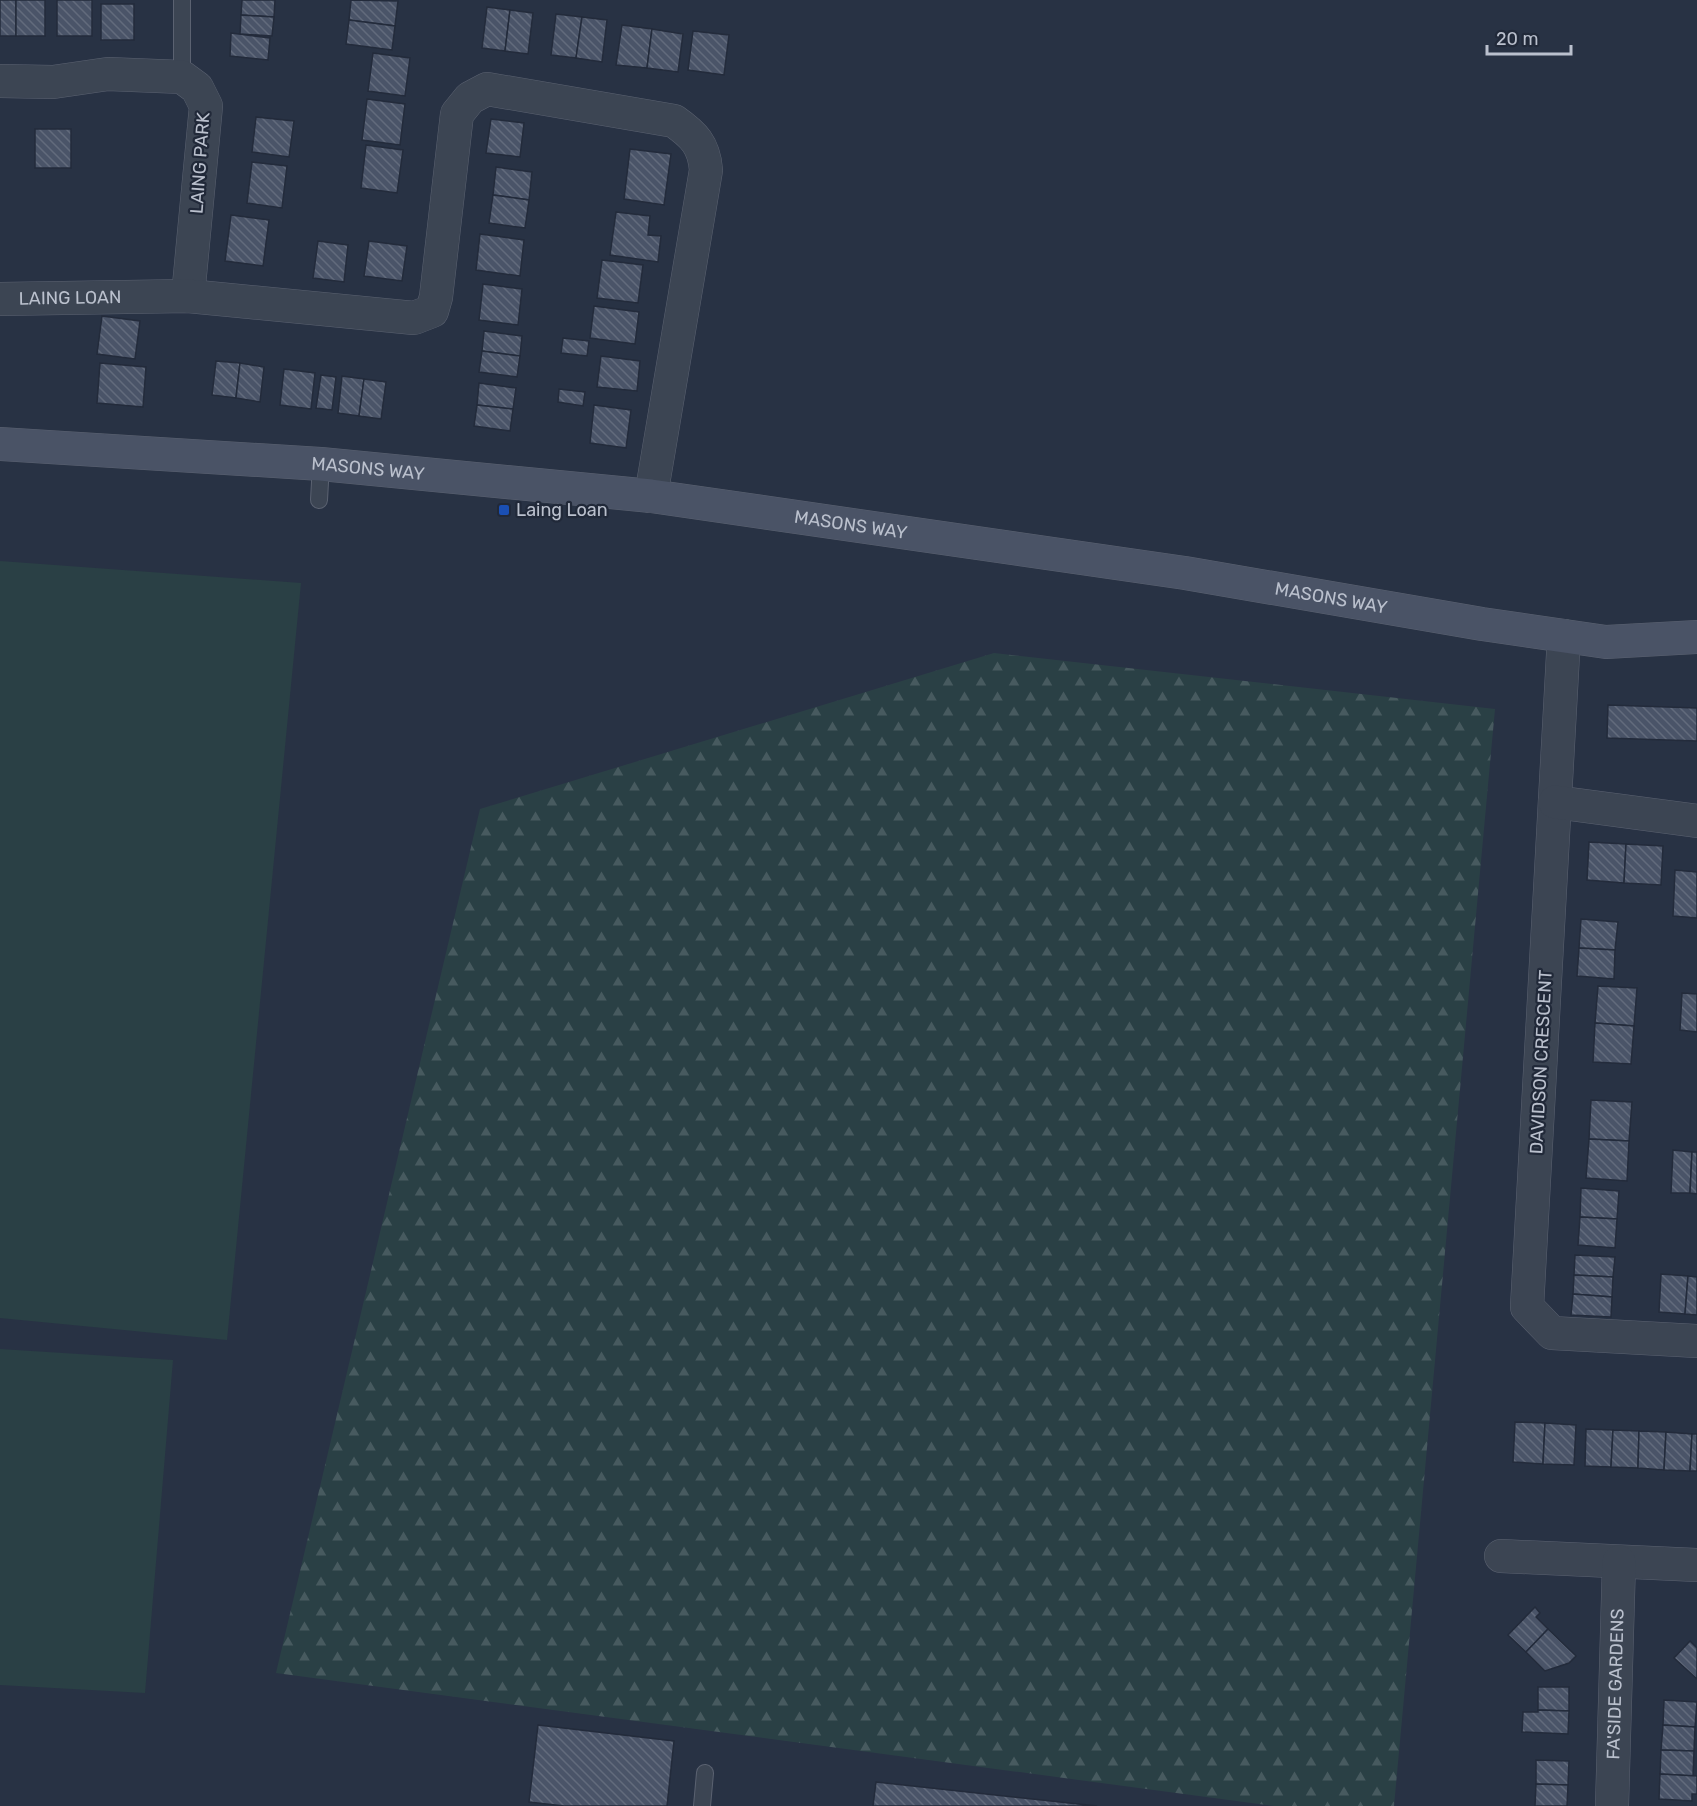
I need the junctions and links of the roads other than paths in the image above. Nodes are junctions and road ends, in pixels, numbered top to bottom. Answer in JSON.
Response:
{"nodes":[{"id":1,"x":182,"y":0,"type":"edge"},
{"id":2,"x":182,"y":77,"type":"junction"},
{"id":3,"x":0,"y":81,"type":"edge"},
{"id":4,"x":188,"y":296,"type":"junction"},
{"id":5,"x":0,"y":299,"type":"edge"},
{"id":6,"x":0,"y":444,"type":"edge"},
{"id":7,"x":321,"y":464,"type":"junction"},
{"id":8,"x":651,"y":496,"type":"junction"},
{"id":9,"x":319,"y":500,"type":"dead end"},
{"id":10,"x":1564,"y":636,"type":"junction"},
{"id":11,"x":1697,"y":637,"type":"edge"},
{"id":12,"x":1555,"y":802,"type":"junction"},
{"id":13,"x":1697,"y":821,"type":"edge"},
{"id":14,"x":1697,"y":1341,"type":"edge"},
{"id":15,"x":1501,"y":1556,"type":"dead end"},
{"id":16,"x":1619,"y":1562,"type":"junction"},
{"id":17,"x":1697,"y":1565,"type":"edge"},
{"id":18,"x":705,"y":1773,"type":"dead end"},
{"id":19,"x":702,"y":1806,"type":"edge"},
{"id":20,"x":1612,"y":1806,"type":"edge"}],
"edges":[{"from":1,"to":2,"type":"lane"},
{"from":2,"to":3,"type":"street"},
{"from":2,"to":4,"type":"street","name":"LAING PARK"},
{"from":4,"to":5,"type":"street","name":"LAING LOAN"},
{"from":4,"to":8,"type":"street","name":"LAING LOAN"},
{"from":6,"to":7,"type":"street","name":"MASONS WAY"},
{"from":7,"to":8,"type":"street","name":"MASONS WAY"},
{"from":7,"to":9,"type":"lane"},
{"from":8,"to":10,"type":"street","name":"MASONS WAY"},
{"from":10,"to":11,"type":"street","name":"MASONS WAY"},
{"from":10,"to":12,"type":"street","name":"DAVIDSON CRESCENT"},
{"from":12,"to":13,"type":"street"},
{"from":12,"to":14,"type":"street","name":"DAVIDSON CRESCENT"},
{"from":15,"to":16,"type":"street"},
{"from":16,"to":17,"type":"street"},
{"from":16,"to":20,"type":"street","name":"FA'SIDE GARDENS"},
{"from":18,"to":19,"type":"lane"}]}
